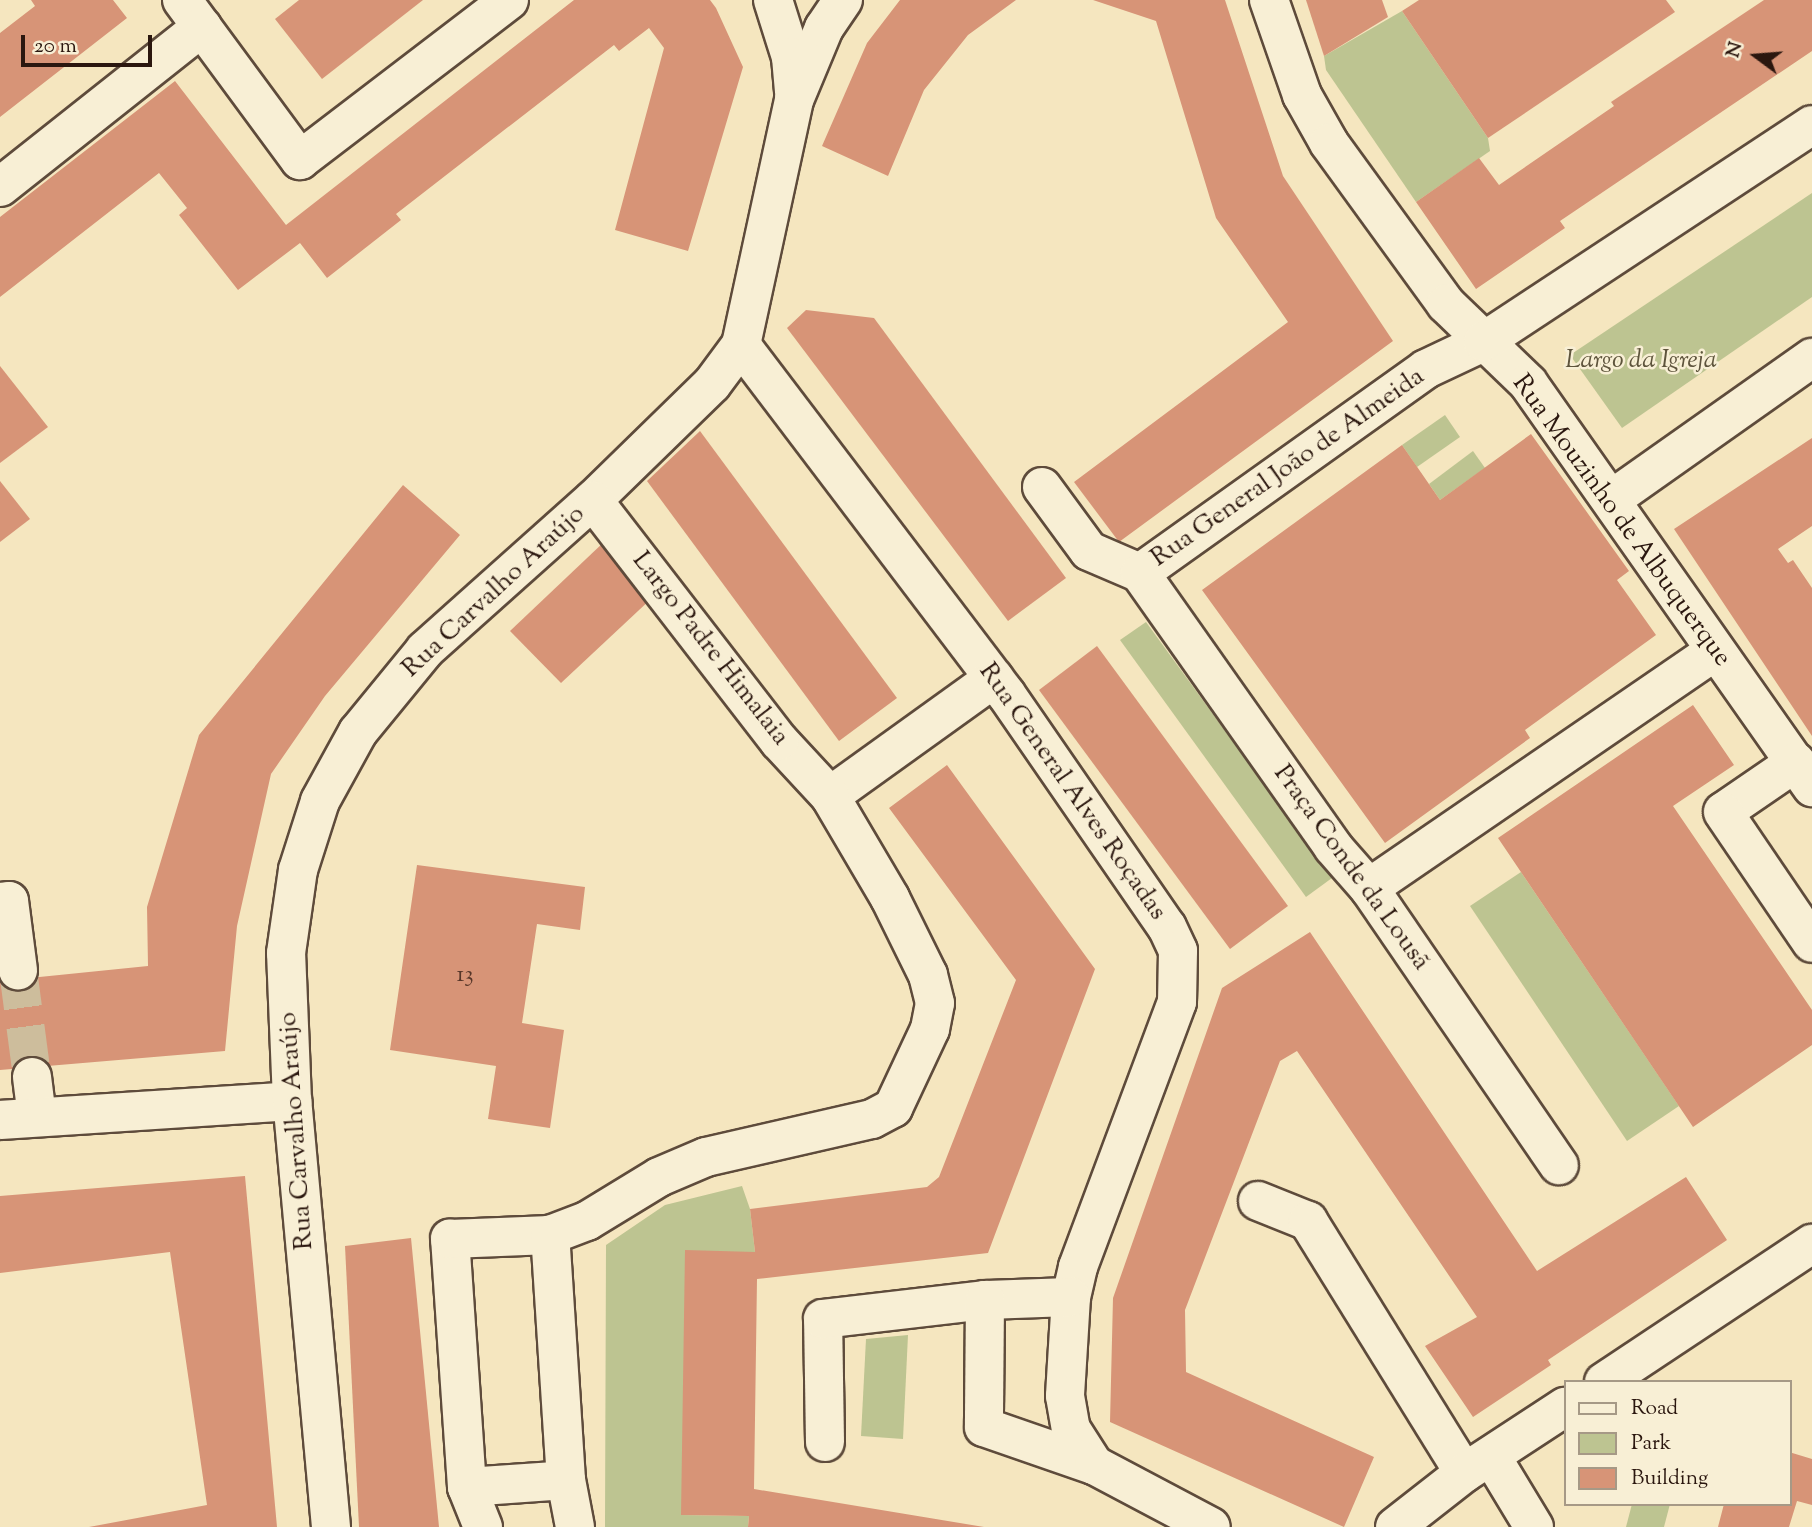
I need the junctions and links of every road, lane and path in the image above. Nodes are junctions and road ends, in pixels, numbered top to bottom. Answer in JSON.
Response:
{"nodes":[{"id":1,"x":509,"y":0,"type":"edge"},
{"id":2,"x":773,"y":0,"type":"edge"},
{"id":3,"x":843,"y":0,"type":"edge"},
{"id":4,"x":1269,"y":0,"type":"edge"},
{"id":5,"x":192,"y":13,"type":"edge"},
{"id":6,"x":794,"y":100,"type":"junction"},
{"id":7,"x":1812,"y":125,"type":"edge"},
{"id":8,"x":0,"y":187,"type":"edge"},
{"id":9,"x":1483,"y":342,"type":"junction"},
{"id":10,"x":741,"y":345,"type":"junction"},
{"id":11,"x":1812,"y":358,"type":"edge"},
{"id":12,"x":1042,"y":487,"type":"dead end"},
{"id":13,"x":1612,"y":499,"type":"junction"},
{"id":14,"x":593,"y":500,"type":"junction"},
{"id":15,"x":1140,"y":573,"type":"junction"},
{"id":16,"x":1715,"y":651,"type":"junction"},
{"id":17,"x":994,"y":678,"type":"junction"},
{"id":18,"x":1804,"y":774,"type":"edge"},
{"id":19,"x":830,"y":796,"type":"junction"},
{"id":20,"x":1369,"y":888,"type":"junction"},
{"id":21,"x":0,"y":902,"type":"edge"},
{"id":22,"x":1812,"y":943,"type":"edge"},
{"id":23,"x":18,"y":970,"type":"tunnel mouth"},
{"id":24,"x":32,"y":1077,"type":"tunnel mouth"},
{"id":25,"x":292,"y":1101,"type":"junction"},
{"id":26,"x":18,"y":1119,"type":"edge"},
{"id":27,"x":1559,"y":1165,"type":"dead end"},
{"id":28,"x":1258,"y":1201,"type":"dead end"},
{"id":29,"x":550,"y":1235,"type":"junction"},
{"id":30,"x":1812,"y":1244,"type":"edge"},
{"id":31,"x":1071,"y":1297,"type":"junction"},
{"id":32,"x":985,"y":1300,"type":"junction"},
{"id":33,"x":1607,"y":1380,"type":"edge"},
{"id":34,"x":1563,"y":1408,"type":"edge"},
{"id":35,"x":825,"y":1442,"type":"dead end"},
{"id":36,"x":1094,"y":1465,"type":"junction"},
{"id":37,"x":1477,"y":1465,"type":"junction"},
{"id":38,"x":566,"y":1480,"type":"junction"},
{"id":39,"x":467,"y":1487,"type":"junction"},
{"id":40,"x":331,"y":1527,"type":"edge"},
{"id":41,"x":483,"y":1527,"type":"edge"},
{"id":42,"x":575,"y":1527,"type":"edge"},
{"id":43,"x":1211,"y":1527,"type":"edge"},
{"id":44,"x":1395,"y":1527,"type":"edge"},
{"id":45,"x":1534,"y":1527,"type":"edge"}],
"edges":[{"from":1,"to":5,"type":"street"},
{"from":2,"to":6,"type":"street"},
{"from":3,"to":6,"type":"street","name":"Rua Carvalho Araújo"},
{"from":4,"to":9,"type":"street","name":"Rua Mouzinho de Albuquerque"},
{"from":5,"to":8,"type":"street"},
{"from":6,"to":10,"type":"street","name":"Rua Carvalho Araújo"},
{"from":7,"to":9,"type":"street"},
{"from":9,"to":13,"type":"street","name":"Rua Mouzinho de Albuquerque"},
{"from":9,"to":15,"type":"street","name":"Rua General João de Almeida"},
{"from":10,"to":14,"type":"street","name":"Rua Carvalho Araújo"},
{"from":10,"to":17,"type":"street","name":"Rua General Alves Roçadas"},
{"from":11,"to":13,"type":"street"},
{"from":12,"to":15,"type":"street","name":"Rua General João de Almeida"},
{"from":13,"to":16,"type":"street","name":"Rua Mouzinho de Albuquerque"},
{"from":14,"to":19,"type":"street","name":"Largo Padre Himalaia"},
{"from":14,"to":25,"type":"street","name":"Rua Carvalho Araújo"},
{"from":15,"to":20,"type":"street","name":"Praça Conde da Lousã"},
{"from":16,"to":18,"type":"street","name":"Rua Mouzinho de Albuquerque"},
{"from":16,"to":20,"type":"street"},
{"from":17,"to":19,"type":"street"},
{"from":17,"to":31,"type":"street","name":"Rua General Alves Roçadas"},
{"from":18,"to":22,"type":"street","name":"Rua Mouzinho de Albuquerque"},
{"from":19,"to":29,"type":"street","name":"Largo Padre Himalaia"},
{"from":20,"to":27,"type":"street","name":"Praça Conde da Lousã"},
{"from":21,"to":23,"type":"street"},
{"from":24,"to":26,"type":"street"},
{"from":25,"to":26,"type":"street"},
{"from":25,"to":40,"type":"street","name":"Rua Carvalho Araújo"},
{"from":28,"to":37,"type":"street"},
{"from":29,"to":38,"type":"street"},
{"from":29,"to":39,"type":"street","name":"Largo Padre Himalaia"},
{"from":30,"to":33,"type":"street"},
{"from":31,"to":32,"type":"street"},
{"from":31,"to":36,"type":"street","name":"Rua General Alves Roçadas"},
{"from":32,"to":35,"type":"street"},
{"from":32,"to":36,"type":"street"},
{"from":34,"to":37,"type":"street"},
{"from":36,"to":43,"type":"street"},
{"from":37,"to":44,"type":"street"},
{"from":37,"to":45,"type":"street"},
{"from":38,"to":39,"type":"street"},
{"from":38,"to":42,"type":"street"},
{"from":39,"to":41,"type":"street","name":"Largo Padre Himalaia"}]}
